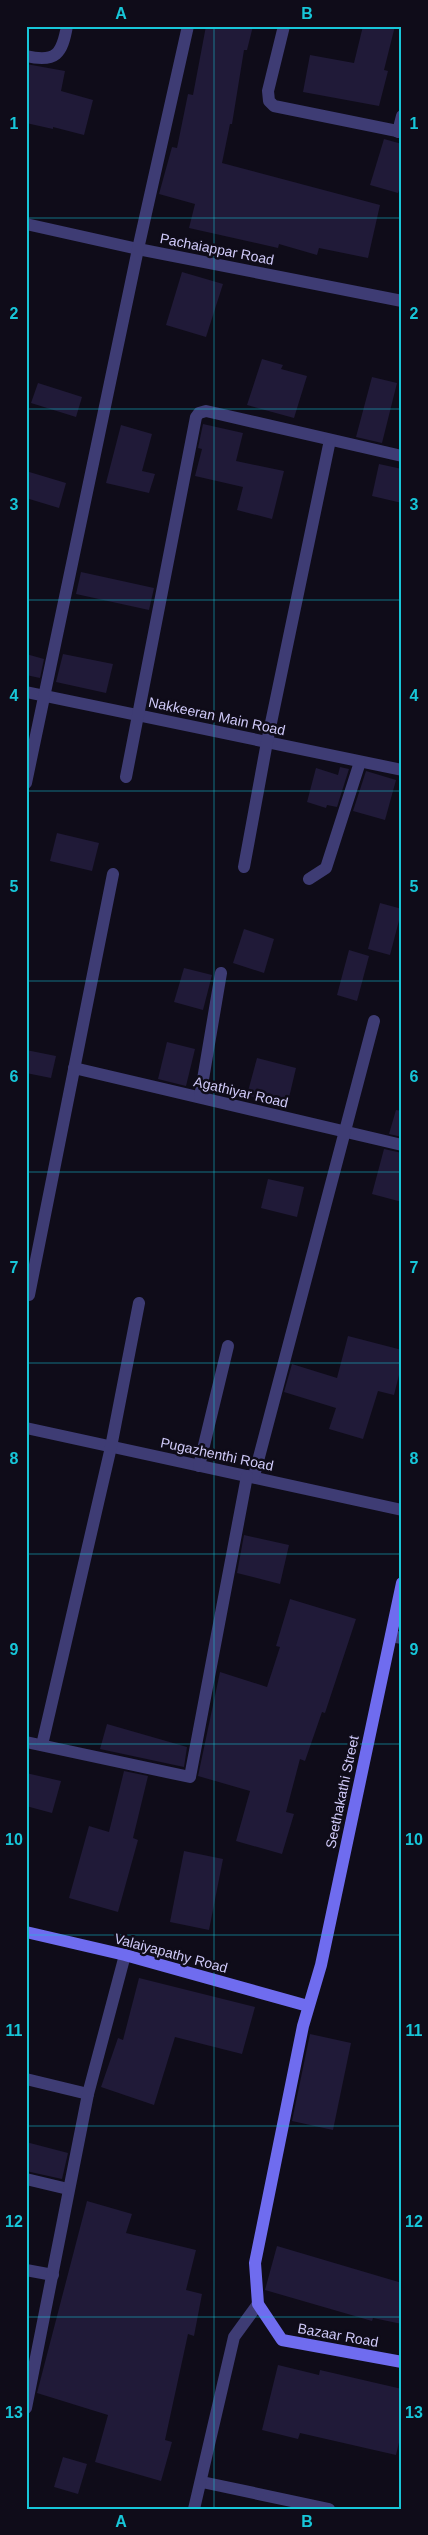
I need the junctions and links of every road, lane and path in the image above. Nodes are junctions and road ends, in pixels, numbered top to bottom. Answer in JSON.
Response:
{"nodes":[{"id":1,"x":67,"y":26,"type":"edge"},
{"id":2,"x":188,"y":26,"type":"edge"},
{"id":3,"x":284,"y":26,"type":"edge"},
{"id":4,"x":26,"y":56,"type":"edge"},
{"id":5,"x":402,"y":116,"type":"edge"},
{"id":6,"x":400,"y":132,"type":"edge"},
{"id":7,"x":26,"y":224,"type":"edge"},
{"id":8,"x":138,"y":249,"type":"junction"},
{"id":9,"x":402,"y":301,"type":"edge"},
{"id":10,"x":330,"y":440,"type":"junction"},
{"id":11,"x":402,"y":456,"type":"edge"},
{"id":12,"x":26,"y":692,"type":"edge"},
{"id":13,"x":44,"y":696,"type":"junction"},
{"id":14,"x":139,"y":715,"type":"junction"},
{"id":15,"x":267,"y":742,"type":"junction"},
{"id":16,"x":360,"y":762,"type":"junction"},
{"id":17,"x":401,"y":767,"type":"edge"},
{"id":18,"x":126,"y":777,"type":"dead end"},
{"id":19,"x":26,"y":783,"type":"edge"},
{"id":20,"x":244,"y":868,"type":"dead end"},
{"id":21,"x":113,"y":874,"type":"dead end"},
{"id":22,"x":309,"y":879,"type":"dead end"},
{"id":23,"x":221,"y":973,"type":"dead end"},
{"id":24,"x":374,"y":1021,"type":"dead end"},
{"id":25,"x":74,"y":1068,"type":"junction"},
{"id":26,"x":200,"y":1097,"type":"junction"},
{"id":27,"x":344,"y":1131,"type":"junction"},
{"id":28,"x":402,"y":1145,"type":"edge"},
{"id":29,"x":32,"y":1251,"type":"edge"},
{"id":30,"x":29,"y":1295,"type":"dead end"},
{"id":31,"x":139,"y":1303,"type":"dead end"},
{"id":32,"x":228,"y":1346,"type":"dead end"},
{"id":33,"x":26,"y":1428,"type":"edge"},
{"id":34,"x":111,"y":1447,"type":"junction"},
{"id":35,"x":199,"y":1466,"type":"junction"},
{"id":36,"x":250,"y":1476,"type":"junction"},
{"id":37,"x":402,"y":1510,"type":"edge"},
{"id":38,"x":402,"y":1583,"type":"edge"},
{"id":39,"x":396,"y":1637,"type":"edge"},
{"id":40,"x":26,"y":1742,"type":"edge"},
{"id":41,"x":42,"y":1745,"type":"junction"},
{"id":42,"x":26,"y":1932,"type":"edge"},
{"id":43,"x":125,"y":1955,"type":"junction"},
{"id":44,"x":308,"y":2006,"type":"junction"},
{"id":45,"x":26,"y":2079,"type":"edge"},
{"id":46,"x":88,"y":2094,"type":"junction"},
{"id":47,"x":26,"y":2179,"type":"edge"},
{"id":48,"x":68,"y":2189,"type":"junction"},
{"id":49,"x":26,"y":2270,"type":"edge"},
{"id":50,"x":52,"y":2275,"type":"junction"},
{"id":51,"x":258,"y":2304,"type":"junction"},
{"id":52,"x":402,"y":2362,"type":"edge"},
{"id":53,"x":30,"y":2372,"type":"edge"},
{"id":54,"x":26,"y":2408,"type":"edge"},
{"id":55,"x":202,"y":2482,"type":"junction"},
{"id":56,"x":325,"y":2508,"type":"edge"},
{"id":57,"x":194,"y":2509,"type":"edge"}],
"edges":[{"from":1,"to":4,"type":"street"},
{"from":2,"to":8,"type":"street"},
{"from":3,"to":6,"type":"street"},
{"from":5,"to":6,"type":"street"},
{"from":7,"to":8,"type":"street","name":"Pachaiappar Road"},
{"from":8,"to":9,"type":"street","name":"Pachaiappar Road"},
{"from":8,"to":13,"type":"street"},
{"from":10,"to":11,"type":"street"},
{"from":10,"to":14,"type":"street"},
{"from":10,"to":15,"type":"street"},
{"from":12,"to":13,"type":"street","name":"Nakkeeran Main Road"},
{"from":13,"to":14,"type":"street","name":"Nakkeeran Main Road"},
{"from":13,"to":19,"type":"street"},
{"from":14,"to":15,"type":"street","name":"Nakkeeran Main Road"},
{"from":14,"to":18,"type":"street"},
{"from":15,"to":16,"type":"street","name":"Nakkeeran Main Road"},
{"from":15,"to":20,"type":"street"},
{"from":16,"to":17,"type":"street","name":"Nakkeeran Main Road"},
{"from":16,"to":22,"type":"street"},
{"from":21,"to":25,"type":"street"},
{"from":23,"to":26,"type":"street"},
{"from":24,"to":27,"type":"street"},
{"from":25,"to":26,"type":"street","name":"Agathiyar Road"},
{"from":25,"to":29,"type":"street"},
{"from":26,"to":27,"type":"street","name":"Agathiyar Road"},
{"from":27,"to":28,"type":"street","name":"Agathiyar Road"},
{"from":27,"to":36,"type":"street"},
{"from":29,"to":30,"type":"street"},
{"from":31,"to":34,"type":"street"},
{"from":32,"to":35,"type":"street"},
{"from":33,"to":34,"type":"street","name":"Pugazhenthi Road"},
{"from":34,"to":35,"type":"street","name":"Pugazhenthi Road"},
{"from":34,"to":41,"type":"street"},
{"from":35,"to":36,"type":"street","name":"Pugazhenthi Road"},
{"from":36,"to":37,"type":"street","name":"Pugazhenthi Road"},
{"from":36,"to":41,"type":"street"},
{"from":38,"to":39,"type":"main road","name":"Seethakathi Street"},
{"from":39,"to":44,"type":"main road","name":"Seethakathi Street"},
{"from":40,"to":41,"type":"street"},
{"from":42,"to":43,"type":"main road","name":"Valaiyapathy Road"},
{"from":43,"to":44,"type":"main road","name":"Valaiyapathy Road"},
{"from":43,"to":46,"type":"street"},
{"from":44,"to":51,"type":"main road","name":"Seethakathi Street"},
{"from":45,"to":46,"type":"street"},
{"from":46,"to":48,"type":"street"},
{"from":47,"to":48,"type":"street"},
{"from":48,"to":50,"type":"street"},
{"from":49,"to":50,"type":"street"},
{"from":50,"to":53,"type":"street"},
{"from":51,"to":52,"type":"main road","name":"Bazaar Road"},
{"from":51,"to":55,"type":"street"},
{"from":53,"to":54,"type":"street"},
{"from":55,"to":56,"type":"street"},
{"from":55,"to":57,"type":"street"}]}
